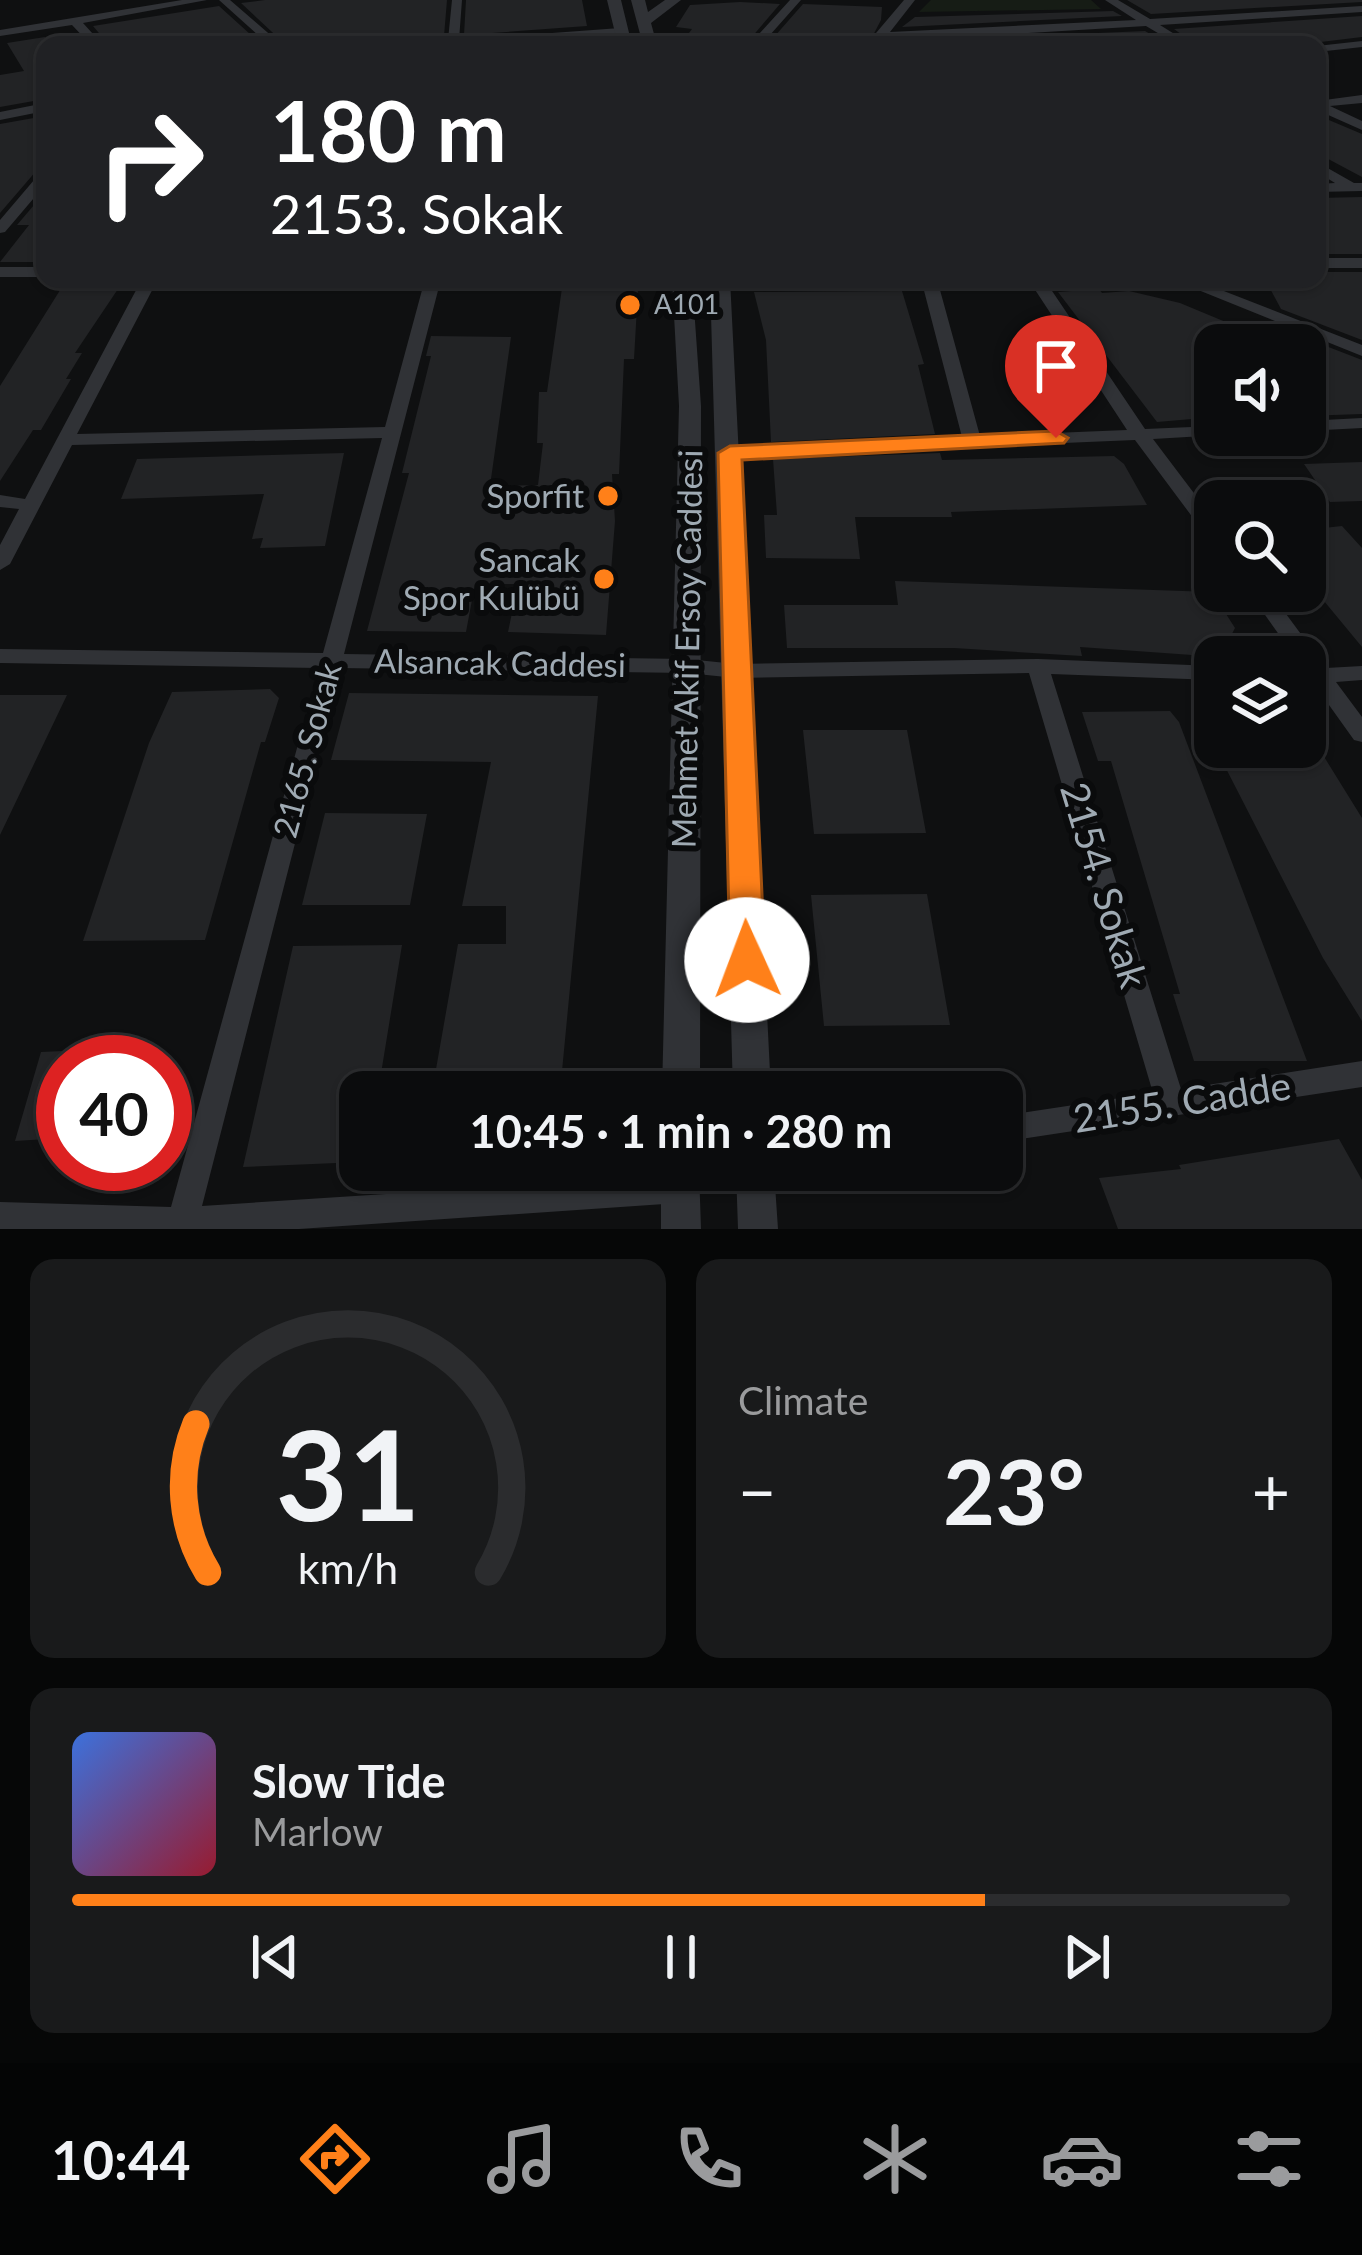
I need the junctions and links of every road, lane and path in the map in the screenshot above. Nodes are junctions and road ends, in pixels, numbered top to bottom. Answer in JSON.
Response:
{"nodes":[{"id":1,"x":202,"y":0,"type":"edge"},
{"id":2,"x":224,"y":0,"type":"edge"},
{"id":3,"x":458,"y":0,"type":"edge"},
{"id":4,"x":614,"y":0,"type":"edge"},
{"id":5,"x":638,"y":0,"type":"edge"},
{"id":6,"x":674,"y":0,"type":"edge"},
{"id":7,"x":796,"y":0,"type":"edge"},
{"id":8,"x":910,"y":0,"type":"edge"},
{"id":9,"x":1110,"y":0,"type":"edge"},
{"id":10,"x":1362,"y":9,"type":"edge"},
{"id":11,"x":76,"y":21,"type":"junction"},
{"id":12,"x":643,"y":22,"type":"junction"},
{"id":13,"x":1145,"y":22,"type":"junction"},
{"id":14,"x":0,"y":34,"type":"edge"},
{"id":15,"x":89,"y":36,"type":"edge"},
{"id":16,"x":266,"y":36,"type":"edge"},
{"id":17,"x":454,"y":36,"type":"edge"},
{"id":18,"x":623,"y":36,"type":"edge"},
{"id":19,"x":648,"y":36,"type":"edge"},
{"id":20,"x":763,"y":36,"type":"edge"},
{"id":21,"x":879,"y":36,"type":"edge"},
{"id":22,"x":936,"y":36,"type":"edge"},
{"id":23,"x":1170,"y":36,"type":"edge"},
{"id":24,"x":1362,"y":44,"type":"edge"},
{"id":25,"x":1326,"y":48,"type":"edge"},
{"id":26,"x":1362,"y":99,"type":"edge"},
{"id":27,"x":1326,"y":104,"type":"edge"},
{"id":28,"x":36,"y":109,"type":"edge"},
{"id":29,"x":1326,"y":109,"type":"edge"},
{"id":30,"x":0,"y":116,"type":"edge"},
{"id":31,"x":1362,"y":126,"type":"edge"},
{"id":32,"x":1326,"y":171,"type":"edge"},
{"id":33,"x":36,"y":187,"type":"edge"},
{"id":34,"x":1326,"y":188,"type":"edge"},
{"id":35,"x":1357,"y":188,"type":"edge"},
{"id":36,"x":0,"y":229,"type":"edge"},
{"id":37,"x":1326,"y":263,"type":"edge"},
{"id":38,"x":1362,"y":263,"type":"edge"},
{"id":39,"x":0,"y":272,"type":"edge"},
{"id":40,"x":36,"y":272,"type":"edge"},
{"id":41,"x":144,"y":288,"type":"edge"},
{"id":42,"x":431,"y":288,"type":"edge"},
{"id":43,"x":683,"y":288,"type":"edge"},
{"id":44,"x":721,"y":288,"type":"edge"},
{"id":45,"x":931,"y":288,"type":"edge"},
{"id":46,"x":1042,"y":288,"type":"edge"},
{"id":47,"x":1202,"y":288,"type":"edge"},
{"id":48,"x":1362,"y":351,"type":"edge"},
{"id":49,"x":1362,"y":423,"type":"edge"},
{"id":50,"x":1326,"y":425,"type":"edge"},
{"id":51,"x":392,"y":432,"type":"junction"},
{"id":52,"x":1194,"y":432,"type":"edge"},
{"id":53,"x":1139,"y":435,"type":"junction"},
{"id":54,"x":68,"y":440,"type":"junction"},
{"id":55,"x":972,"y":441,"type":"junction"},
{"id":56,"x":730,"y":453,"type":"junction"},
{"id":57,"x":0,"y":500,"type":"edge"},
{"id":58,"x":30,"y":505,"type":"junction"},
{"id":59,"x":1194,"y":507,"type":"edge"},
{"id":60,"x":0,"y":564,"type":"edge"},
{"id":61,"x":0,"y":656,"type":"edge"},
{"id":62,"x":331,"y":661,"type":"junction"},
{"id":63,"x":687,"y":666,"type":"junction"},
{"id":64,"x":1038,"y":667,"type":"junction"},
{"id":65,"x":736,"y":671,"type":"junction"},
{"id":66,"x":1194,"y":672,"type":"edge"},
{"id":67,"x":1362,"y":673,"type":"edge"},
{"id":68,"x":1326,"y":676,"type":"edge"},
{"id":69,"x":1326,"y":691,"type":"edge"},
{"id":70,"x":1362,"y":734,"type":"edge"},
{"id":71,"x":681,"y":1071,"type":"edge"},
{"id":72,"x":751,"y":1071,"type":"edge"},
{"id":73,"x":1362,"y":1074,"type":"edge"},
{"id":74,"x":1171,"y":1103,"type":"junction"},
{"id":75,"x":1023,"y":1126,"type":"edge"},
{"id":76,"x":756,"y":1191,"type":"edge"},
{"id":77,"x":680,"y":1196,"type":"edge"},
{"id":78,"x":0,"y":1217,"type":"edge"},
{"id":79,"x":182,"y":1222,"type":"junction"},
{"id":80,"x":758,"y":1229,"type":"edge"}],
"edges":[{"from":1,"to":11,"type":"street"},
{"from":2,"to":16,"type":"street"},
{"from":3,"to":17,"type":"street"},
{"from":4,"to":18,"type":"street"},
{"from":5,"to":12,"type":"street"},
{"from":6,"to":12,"type":"street"},
{"from":7,"to":20,"type":"street"},
{"from":8,"to":21,"type":"street"},
{"from":9,"to":13,"type":"street"},
{"from":10,"to":13,"type":"street"},
{"from":11,"to":14,"type":"street"},
{"from":11,"to":15,"type":"street"},
{"from":12,"to":19,"type":"street"},
{"from":13,"to":22,"type":"street"},
{"from":13,"to":23,"type":"street"},
{"from":24,"to":25,"type":"street"},
{"from":26,"to":27,"type":"street"},
{"from":28,"to":30,"type":"street"},
{"from":29,"to":31,"type":"street"},
{"from":32,"to":35,"type":"street"},
{"from":33,"to":36,"type":"street"},
{"from":34,"to":35,"type":"street"},
{"from":37,"to":38,"type":"street"},
{"from":39,"to":40,"type":"street"},
{"from":41,"to":54,"type":"street"},
{"from":42,"to":51,"type":"street","name":"2165. Sokak"},
{"from":43,"to":63,"type":"street","name":"Mehmet Akif Ersoy Caddesi"},
{"from":44,"to":56,"type":"street","name":"Mehmet Akif Ersoy Caddesi"},
{"from":45,"to":55,"type":"street"},
{"from":46,"to":53,"type":"street"},
{"from":47,"to":48,"type":"street"},
{"from":49,"to":50,"type":"street"},
{"from":51,"to":54,"type":"street"},
{"from":51,"to":62,"type":"street","name":"2165. Sokak"},
{"from":52,"to":53,"type":"street"},
{"from":53,"to":55,"type":"street"},
{"from":53,"to":59,"type":"street"},
{"from":54,"to":58,"type":"street"},
{"from":55,"to":56,"type":"street"},
{"from":56,"to":65,"type":"street","name":"Mehmet Akif Ersoy Caddesi"},
{"from":57,"to":58,"type":"street"},
{"from":58,"to":60,"type":"street"},
{"from":61,"to":62,"type":"street","name":"Alsancak Caddesi"},
{"from":62,"to":63,"type":"street","name":"Alsancak Caddesi"},
{"from":62,"to":79,"type":"street","name":"2165. Sokak"},
{"from":63,"to":65,"type":"street","name":"Alsancak Caddesi"},
{"from":63,"to":71,"type":"street","name":"Mehmet Akif Ersoy Caddesi"},
{"from":64,"to":65,"type":"street","name":"Alsancak Caddesi"},
{"from":64,"to":66,"type":"street","name":"Alsancak Caddesi"},
{"from":64,"to":74,"type":"street","name":"2154. Sokak"},
{"from":65,"to":72,"type":"street","name":"Mehmet Akif Ersoy Caddesi"},
{"from":67,"to":68,"type":"street"},
{"from":69,"to":70,"type":"street"},
{"from":73,"to":74,"type":"street","name":"2155. Cadde"},
{"from":74,"to":75,"type":"street","name":"2155. Cadde"},
{"from":76,"to":80,"type":"street"},
{"from":77,"to":79,"type":"street"},
{"from":78,"to":79,"type":"street"}]}
